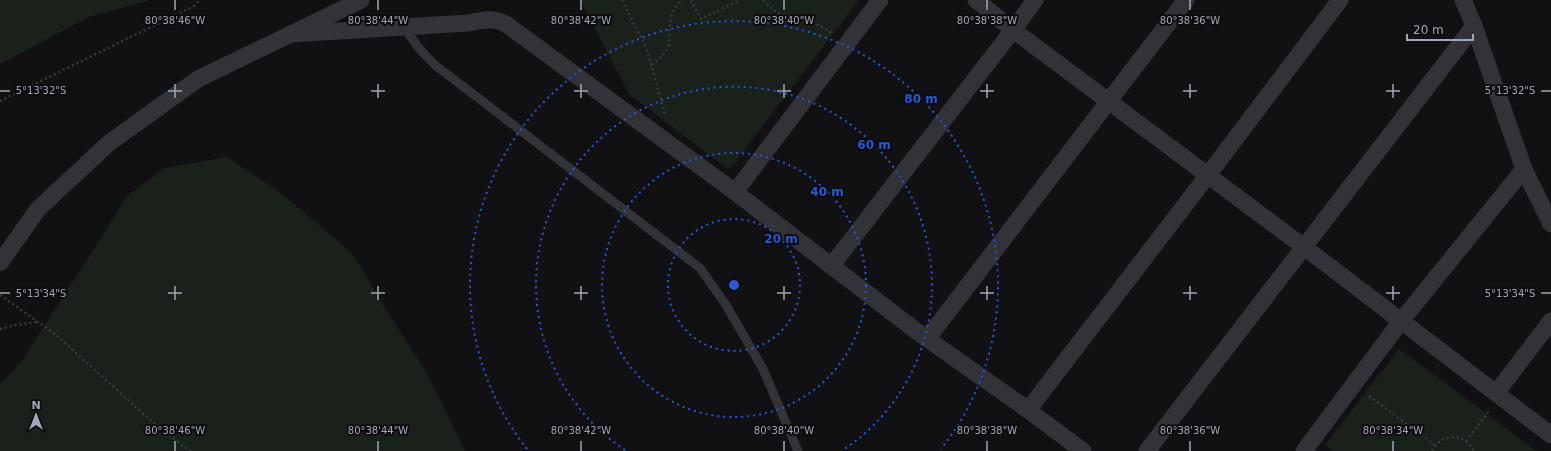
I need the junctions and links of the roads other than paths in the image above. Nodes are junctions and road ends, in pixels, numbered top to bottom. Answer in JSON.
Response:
{"nodes":[{"id":1,"x":361,"y":0,"type":"edge"},
{"id":2,"x":880,"y":0,"type":"edge"},
{"id":3,"x":976,"y":0,"type":"edge"},
{"id":4,"x":1035,"y":0,"type":"edge"},
{"id":5,"x":1186,"y":0,"type":"edge"},
{"id":6,"x":1340,"y":0,"type":"edge"},
{"id":7,"x":1462,"y":0,"type":"edge"},
{"id":8,"x":404,"y":26,"type":"junction"},
{"id":9,"x":1474,"y":26,"type":"junction"},
{"id":10,"x":1013,"y":30,"type":"junction"},
{"id":11,"x":290,"y":34,"type":"junction"},
{"id":12,"x":1109,"y":101,"type":"junction"},
{"id":13,"x":1524,"y":169,"type":"junction"},
{"id":14,"x":1208,"y":176,"type":"junction"},
{"id":15,"x":735,"y":192,"type":"junction"},
{"id":16,"x":1551,"y":224,"type":"edge"},
{"id":17,"x":1304,"y":247,"type":"junction"},
{"id":18,"x":0,"y":264,"type":"edge"},
{"id":19,"x":832,"y":265,"type":"junction"},
{"id":20,"x":1401,"y":321,"type":"junction"},
{"id":21,"x":1551,"y":321,"type":"edge"},
{"id":22,"x":927,"y":339,"type":"junction"},
{"id":23,"x":1498,"y":395,"type":"junction"},
{"id":24,"x":1028,"y":410,"type":"junction"},
{"id":25,"x":1551,"y":435,"type":"edge"},
{"id":26,"x":798,"y":451,"type":"edge"},
{"id":27,"x":1083,"y":451,"type":"edge"},
{"id":28,"x":1147,"y":451,"type":"edge"},
{"id":29,"x":1304,"y":451,"type":"edge"}],
"edges":[{"from":1,"to":11,"type":"street"},
{"from":2,"to":15,"type":"street"},
{"from":3,"to":10,"type":"street"},
{"from":4,"to":10,"type":"street"},
{"from":5,"to":12,"type":"street"},
{"from":6,"to":14,"type":"street"},
{"from":7,"to":9,"type":"street"},
{"from":8,"to":11,"type":"street"},
{"from":8,"to":15,"type":"street"},
{"from":8,"to":26,"type":"lane"},
{"from":9,"to":13,"type":"street"},
{"from":9,"to":17,"type":"street"},
{"from":10,"to":12,"type":"street"},
{"from":10,"to":19,"type":"street"},
{"from":11,"to":18,"type":"street"},
{"from":12,"to":14,"type":"street"},
{"from":12,"to":22,"type":"street"},
{"from":13,"to":16,"type":"street"},
{"from":13,"to":20,"type":"street"},
{"from":14,"to":17,"type":"street"},
{"from":14,"to":24,"type":"street"},
{"from":15,"to":19,"type":"street"},
{"from":17,"to":20,"type":"street"},
{"from":17,"to":28,"type":"street"},
{"from":19,"to":22,"type":"street"},
{"from":20,"to":23,"type":"street"},
{"from":20,"to":29,"type":"street"},
{"from":21,"to":23,"type":"street"},
{"from":22,"to":24,"type":"street"},
{"from":23,"to":25,"type":"street"},
{"from":24,"to":27,"type":"street"}]}
